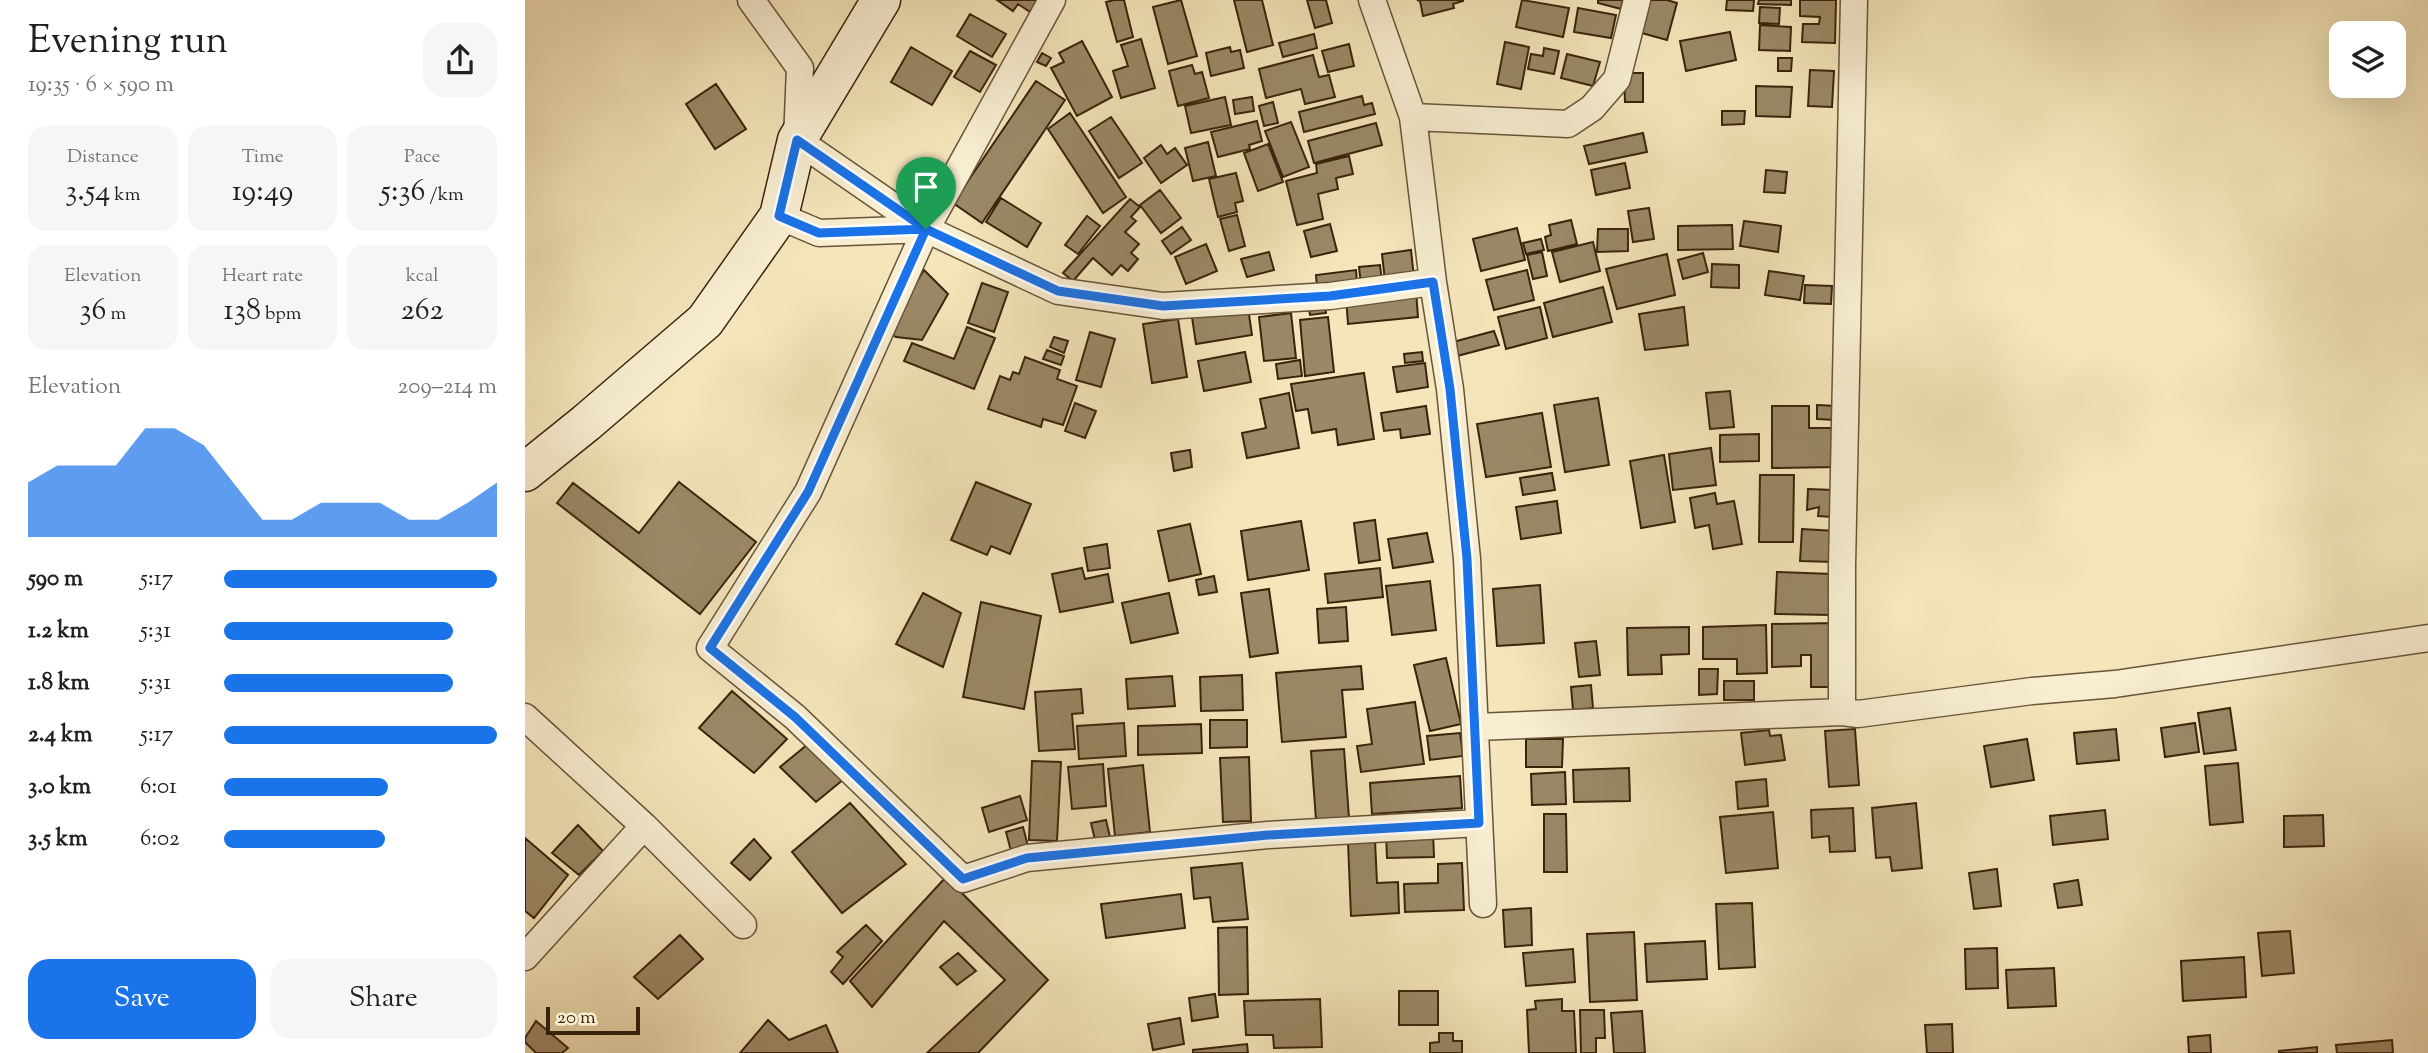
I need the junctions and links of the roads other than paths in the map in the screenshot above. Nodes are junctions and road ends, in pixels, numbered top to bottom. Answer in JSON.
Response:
{"nodes":[{"id":1,"x":751,"y":0,"type":"edge"},
{"id":2,"x":881,"y":0,"type":"edge"},
{"id":3,"x":1052,"y":0,"type":"edge"},
{"id":4,"x":1372,"y":0,"type":"edge"},
{"id":5,"x":1637,"y":0,"type":"edge"},
{"id":6,"x":1854,"y":0,"type":"edge"},
{"id":7,"x":1413,"y":117,"type":"junction"},
{"id":8,"x":797,"y":140,"type":"junction"},
{"id":9,"x":779,"y":216,"type":"junction"},
{"id":10,"x":926,"y":229,"type":"junction"},
{"id":11,"x":1433,"y":282,"type":"junction"},
{"id":12,"x":525,"y":472,"type":"edge"},
{"id":13,"x":2428,"y":638,"type":"edge"},
{"id":14,"x":1842,"y":712,"type":"junction"},
{"id":15,"x":525,"y":717,"type":"edge"},
{"id":16,"x":1476,"y":727,"type":"junction"},
{"id":17,"x":1479,"y":823,"type":"junction"},
{"id":18,"x":644,"y":825,"type":"junction"},
{"id":19,"x":1483,"y":904,"type":"dead end"},
{"id":20,"x":743,"y":925,"type":"dead end"},
{"id":21,"x":525,"y":957,"type":"edge"}],
"edges":[{"from":1,"to":8,"type":"street"},
{"from":2,"to":8,"type":"street"},
{"from":3,"to":10,"type":"street"},
{"from":4,"to":7,"type":"street"},
{"from":5,"to":7,"type":"street"},
{"from":6,"to":14,"type":"street"},
{"from":7,"to":11,"type":"street"},
{"from":8,"to":9,"type":"street"},
{"from":8,"to":10,"type":"street"},
{"from":9,"to":10,"type":"street"},
{"from":9,"to":12,"type":"street"},
{"from":10,"to":11,"type":"street"},
{"from":10,"to":17,"type":"street"},
{"from":11,"to":16,"type":"street"},
{"from":13,"to":14,"type":"street"},
{"from":14,"to":16,"type":"street"},
{"from":15,"to":18,"type":"street"},
{"from":16,"to":17,"type":"street"},
{"from":17,"to":19,"type":"street"},
{"from":18,"to":20,"type":"street"},
{"from":18,"to":21,"type":"street"}]}
